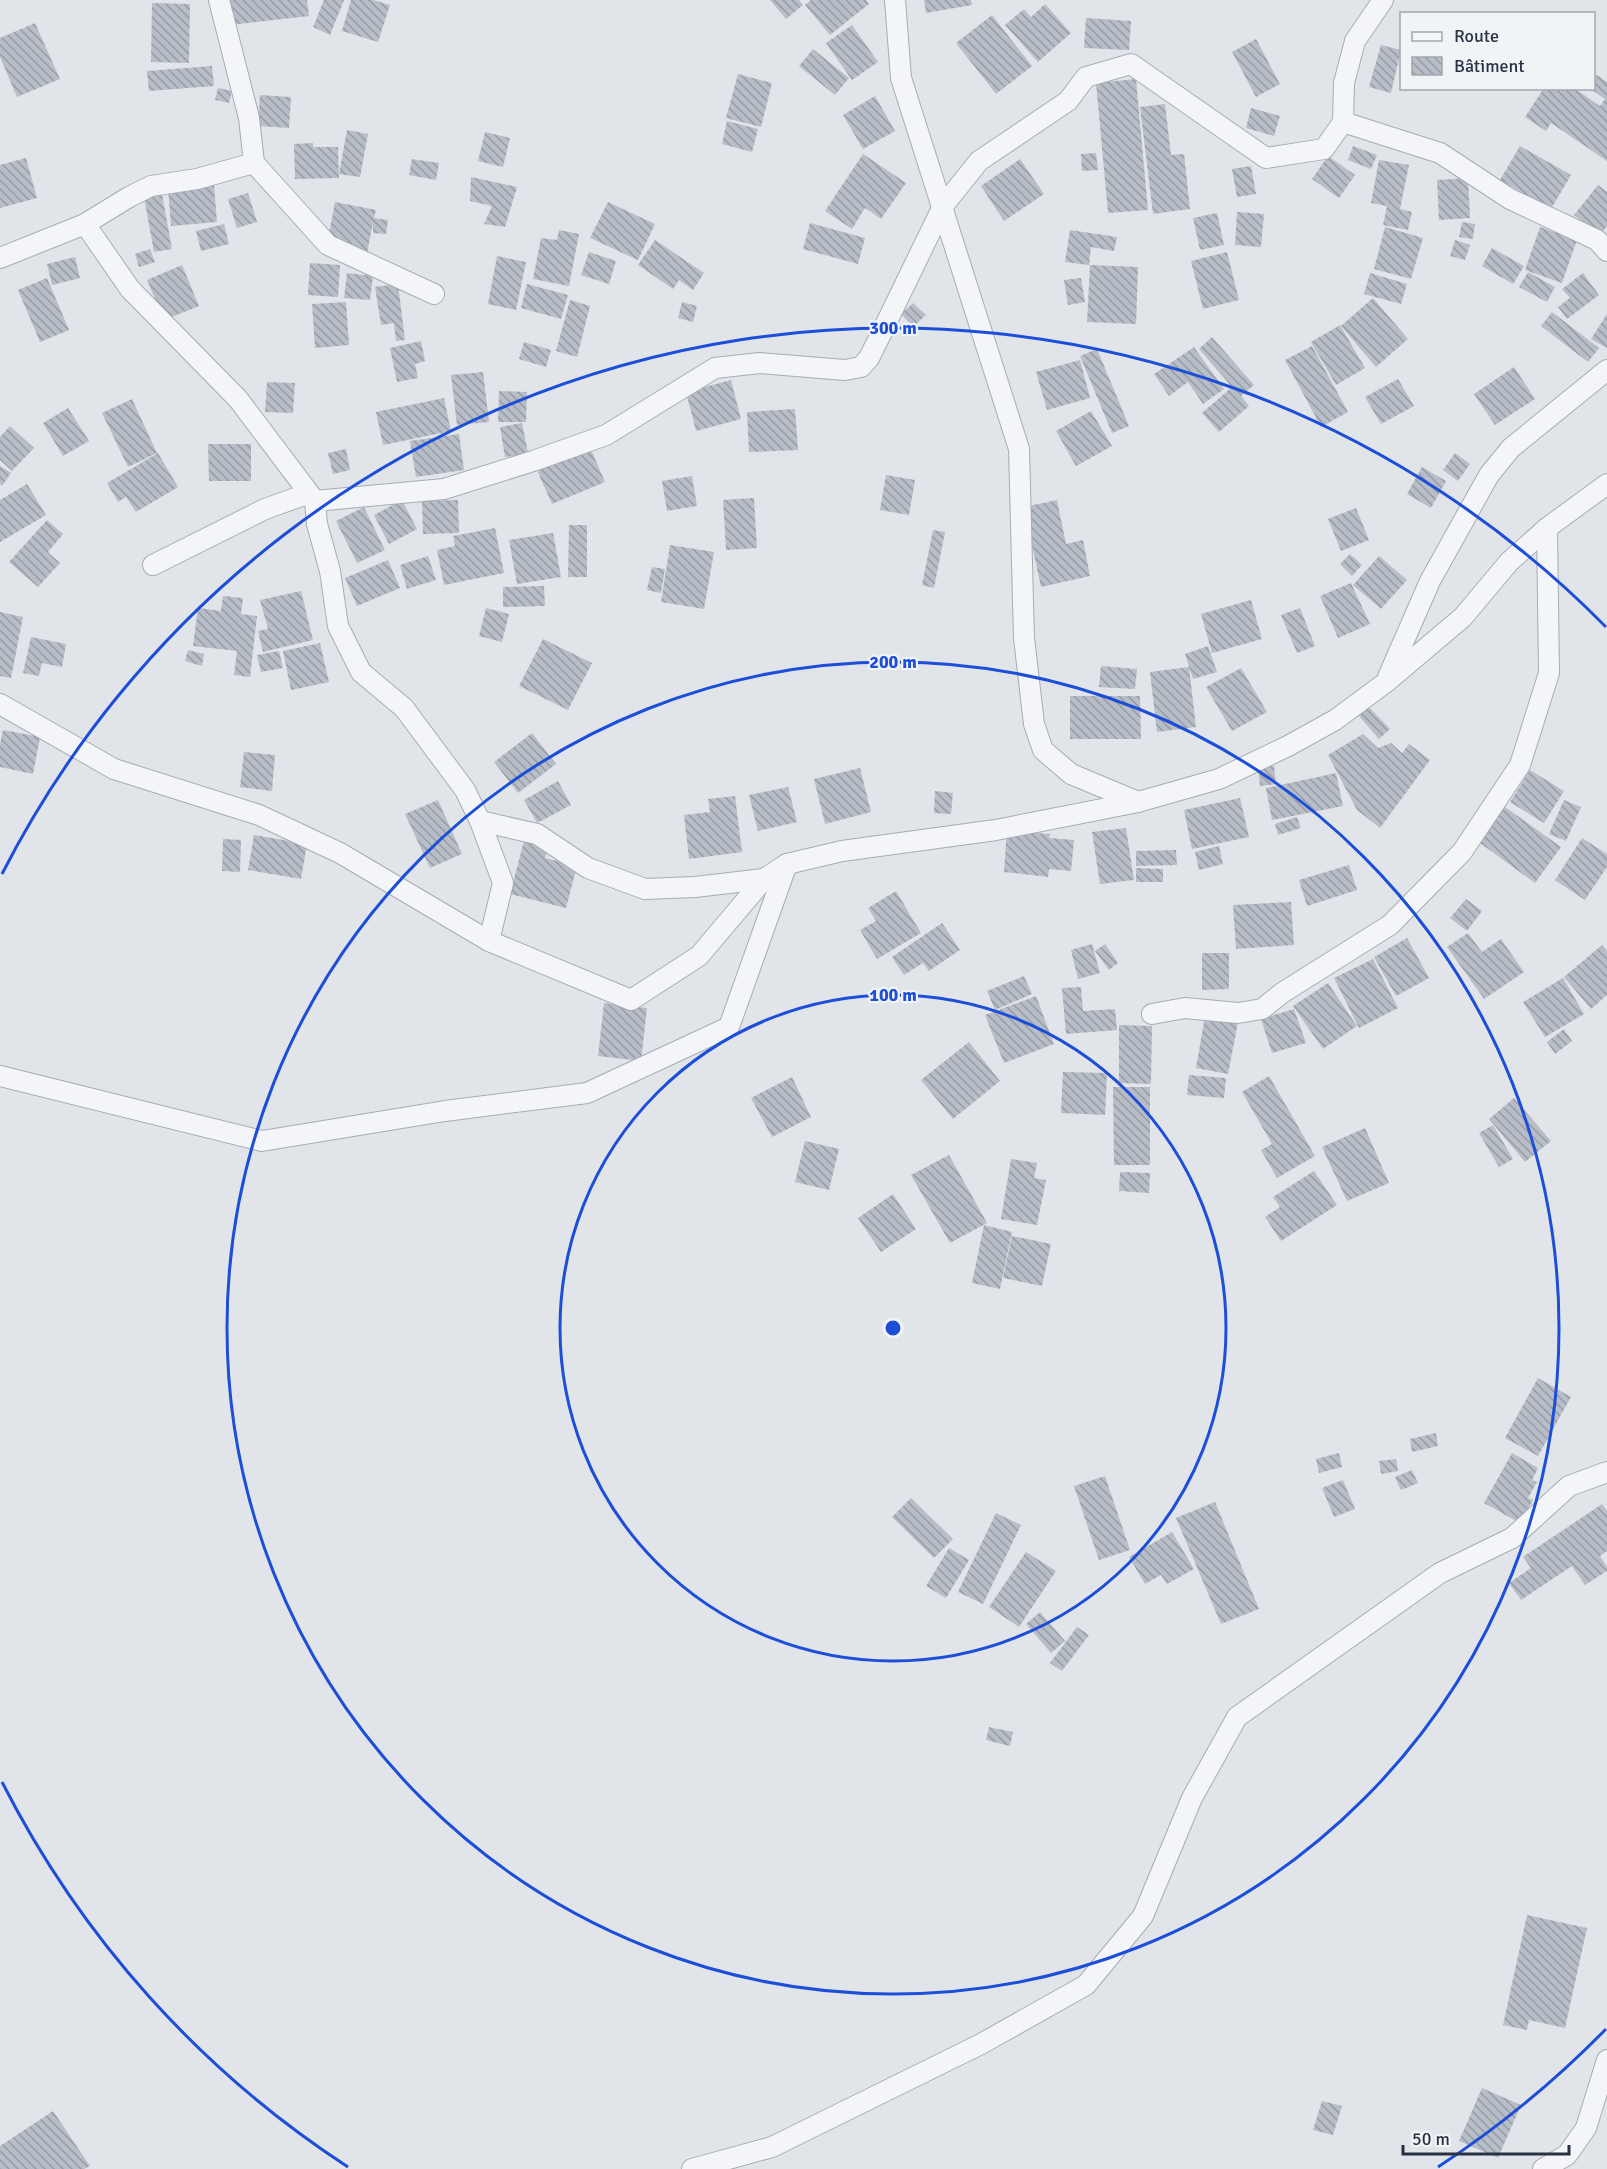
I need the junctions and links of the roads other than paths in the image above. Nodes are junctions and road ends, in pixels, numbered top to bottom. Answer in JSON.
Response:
{"nodes":[{"id":1,"x":219,"y":0,"type":"edge"},
{"id":2,"x":895,"y":0,"type":"edge"},
{"id":3,"x":1383,"y":0,"type":"edge"},
{"id":4,"x":1343,"y":122,"type":"junction"},
{"id":5,"x":254,"y":163,"type":"junction"},
{"id":6,"x":943,"y":206,"type":"junction"},
{"id":7,"x":85,"y":224,"type":"junction"},
{"id":8,"x":1607,"y":251,"type":"edge"},
{"id":9,"x":0,"y":258,"type":"edge"},
{"id":10,"x":434,"y":294,"type":"dead end"},
{"id":11,"x":1607,"y":370,"type":"edge"},
{"id":12,"x":1607,"y":484,"type":"edge"},
{"id":13,"x":315,"y":501,"type":"junction"},
{"id":14,"x":1547,"y":528,"type":"junction"},
{"id":15,"x":153,"y":565,"type":"dead end"},
{"id":16,"x":1385,"y":683,"type":"junction"},
{"id":17,"x":0,"y":704,"type":"edge"},
{"id":18,"x":1138,"y":802,"type":"junction"},
{"id":19,"x":480,"y":821,"type":"junction"},
{"id":20,"x":787,"y":864,"type":"junction"},
{"id":21,"x":764,"y":879,"type":"junction"},
{"id":22,"x":489,"y":940,"type":"junction"},
{"id":23,"x":1152,"y":1014,"type":"dead end"},
{"id":24,"x":0,"y":1076,"type":"edge"},
{"id":25,"x":1607,"y":1472,"type":"edge"},
{"id":26,"x":1607,"y":2060,"type":"edge"},
{"id":27,"x":692,"y":2169,"type":"edge"},
{"id":28,"x":1544,"y":2169,"type":"edge"}],
"edges":[{"from":1,"to":5,"type":"street"},
{"from":2,"to":6,"type":"street"},
{"from":3,"to":4,"type":"street"},
{"from":4,"to":6,"type":"street"},
{"from":4,"to":8,"type":"street"},
{"from":5,"to":7,"type":"street"},
{"from":5,"to":10,"type":"street"},
{"from":6,"to":13,"type":"street"},
{"from":6,"to":18,"type":"street"},
{"from":7,"to":9,"type":"street"},
{"from":7,"to":13,"type":"street"},
{"from":11,"to":16,"type":"street"},
{"from":12,"to":14,"type":"street"},
{"from":13,"to":15,"type":"street"},
{"from":13,"to":19,"type":"street"},
{"from":14,"to":16,"type":"street"},
{"from":14,"to":23,"type":"street"},
{"from":16,"to":18,"type":"street"},
{"from":17,"to":22,"type":"street"},
{"from":18,"to":20,"type":"street"},
{"from":19,"to":21,"type":"street"},
{"from":19,"to":22,"type":"street"},
{"from":20,"to":21,"type":"street"},
{"from":20,"to":24,"type":"street"},
{"from":21,"to":22,"type":"street"},
{"from":25,"to":27,"type":"street"},
{"from":26,"to":28,"type":"street"}]}
